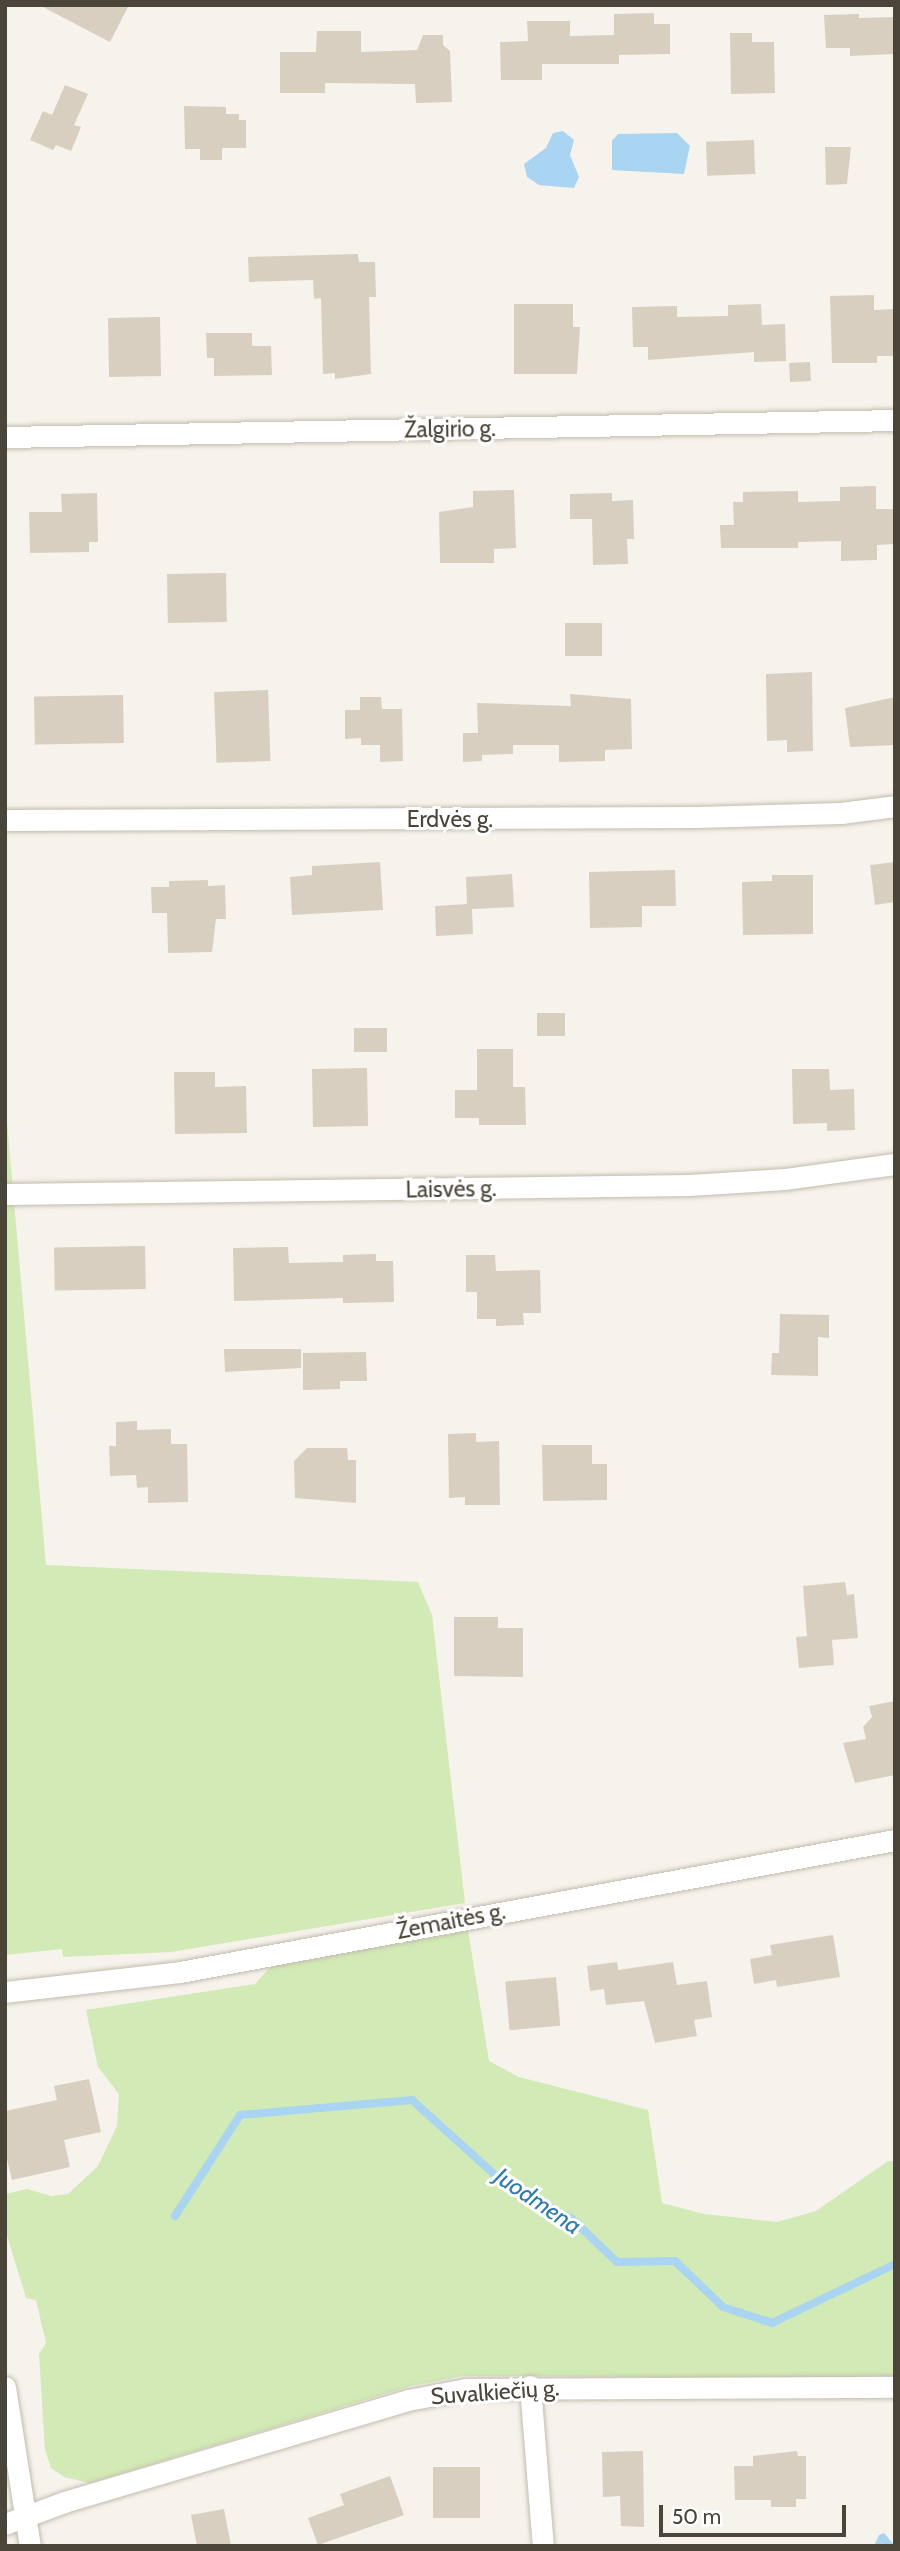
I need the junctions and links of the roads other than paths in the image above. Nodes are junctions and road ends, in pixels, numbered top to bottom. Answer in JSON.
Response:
{"nodes":[{"id":1,"x":895,"y":420,"type":"edge"},
{"id":2,"x":5,"y":437,"type":"edge"},
{"id":3,"x":895,"y":806,"type":"edge"},
{"id":4,"x":5,"y":820,"type":"edge"},
{"id":5,"x":895,"y":1164,"type":"edge"},
{"id":6,"x":5,"y":1194,"type":"edge"},
{"id":7,"x":895,"y":1840,"type":"edge"},
{"id":8,"x":13,"y":1991,"type":"edge"},
{"id":9,"x":530,"y":2386,"type":"junction"},
{"id":10,"x":5,"y":2387,"type":"edge"},
{"id":11,"x":895,"y":2387,"type":"edge"},
{"id":12,"x":29,"y":2517,"type":"junction"},
{"id":13,"x":5,"y":2524,"type":"edge"},
{"id":14,"x":30,"y":2546,"type":"edge"},
{"id":15,"x":543,"y":2546,"type":"edge"}],
"edges":[{"from":1,"to":2,"type":"street","name":"Žalgirio g."},
{"from":3,"to":4,"type":"street","name":"Erdvės g."},
{"from":5,"to":6,"type":"street","name":"Laisvės g."},
{"from":7,"to":8,"type":"street","name":"Žemaitės g."},
{"from":9,"to":11,"type":"street","name":"Suvalkiečių g."},
{"from":9,"to":12,"type":"street","name":"Suvalkiečių g."},
{"from":9,"to":15,"type":"street"},
{"from":10,"to":12,"type":"street"},
{"from":12,"to":13,"type":"street","name":"Suvalkiečių g."},
{"from":12,"to":14,"type":"street"}]}
